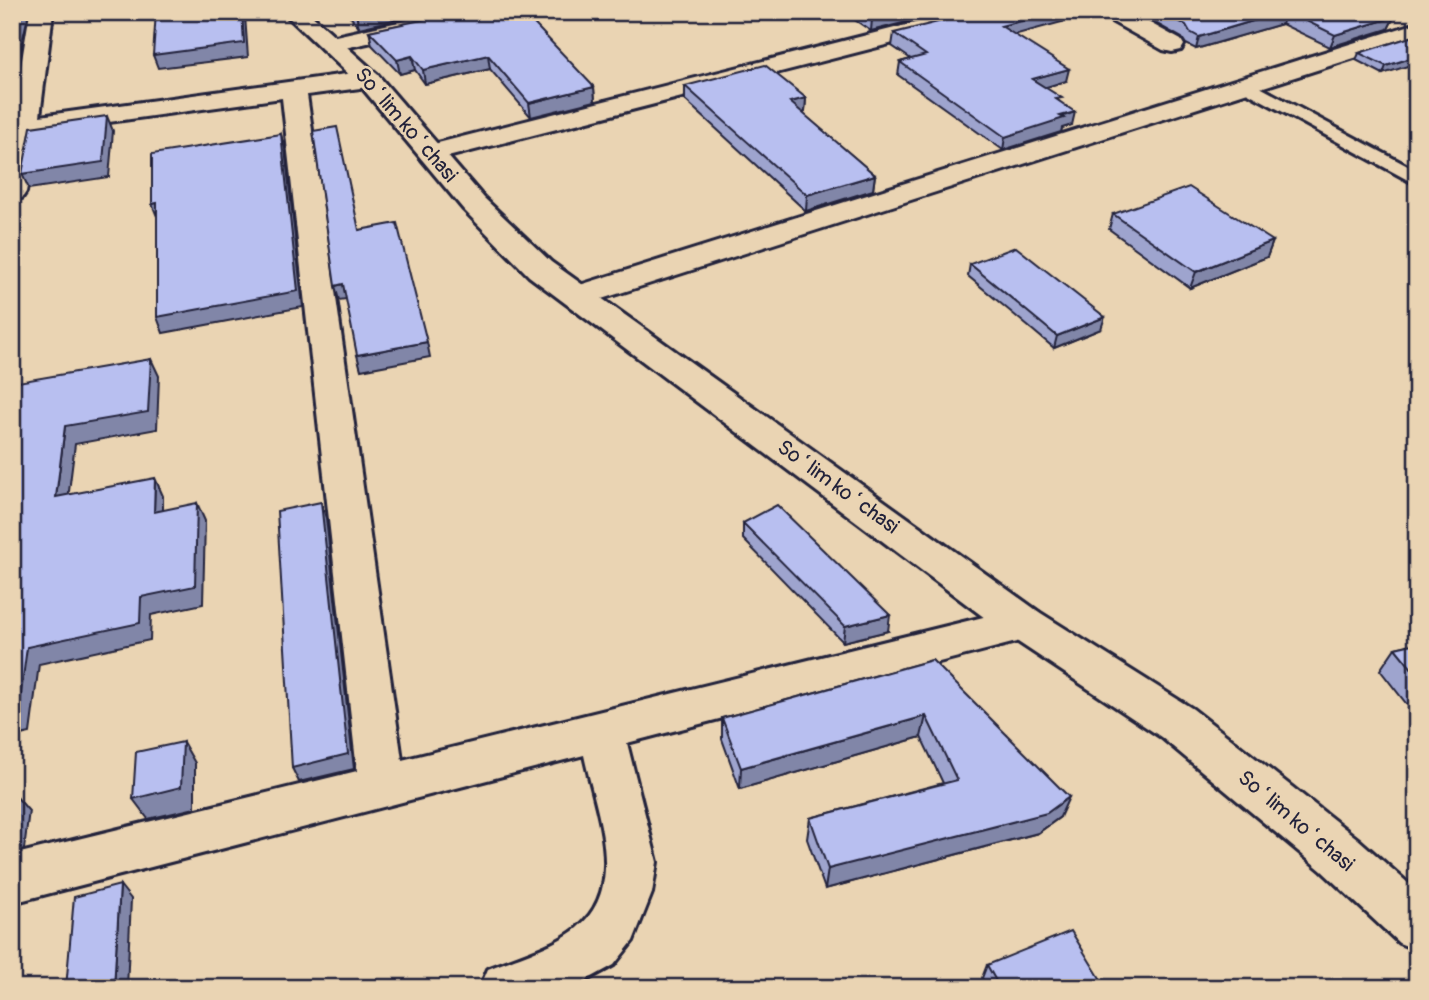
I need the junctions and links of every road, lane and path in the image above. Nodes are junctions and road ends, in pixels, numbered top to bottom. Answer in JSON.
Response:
{"nodes":[{"id":1,"x":42,"y":12,"type":"edge"},
{"id":2,"x":293,"y":12,"type":"edge"},
{"id":3,"x":477,"y":12,"type":"edge"},
{"id":4,"x":987,"y":12,"type":"edge"},
{"id":5,"x":1112,"y":12,"type":"edge"},
{"id":6,"x":1409,"y":25,"type":"edge"},
{"id":7,"x":331,"y":44,"type":"junction"},
{"id":8,"x":1172,"y":45,"type":"dead end"},
{"id":9,"x":369,"y":79,"type":"junction"},
{"id":10,"x":1245,"y":84,"type":"junction"},
{"id":11,"x":294,"y":90,"type":"junction"},
{"id":12,"x":18,"y":127,"type":"edge"},
{"id":13,"x":432,"y":153,"type":"junction"},
{"id":14,"x":1417,"y":179,"type":"edge"},
{"id":15,"x":12,"y":192,"type":"edge"},
{"id":16,"x":578,"y":296,"type":"junction"},
{"id":17,"x":1024,"y":624,"type":"junction"},
{"id":18,"x":601,"y":729,"type":"junction"},
{"id":19,"x":382,"y":785,"type":"junction"},
{"id":20,"x":12,"y":879,"type":"edge"},
{"id":21,"x":1417,"y":925,"type":"edge"},
{"id":22,"x":507,"y":988,"type":"edge"}],
"edges":[{"from":1,"to":12,"type":"street"},
{"from":2,"to":7,"type":"street","name":"Soʻlim koʻchasi"},
{"from":3,"to":7,"type":"street"},
{"from":4,"to":13,"type":"street"},
{"from":5,"to":8,"type":"street"},
{"from":6,"to":10,"type":"street"},
{"from":7,"to":9,"type":"street","name":"Soʻlim koʻchasi"},
{"from":9,"to":11,"type":"street"},
{"from":9,"to":13,"type":"street","name":"Soʻlim koʻchasi"},
{"from":10,"to":14,"type":"lane"},
{"from":10,"to":16,"type":"street"},
{"from":11,"to":12,"type":"street"},
{"from":11,"to":19,"type":"street"},
{"from":12,"to":15,"type":"street"},
{"from":13,"to":16,"type":"street","name":"Soʻlim koʻchasi"},
{"from":16,"to":17,"type":"street","name":"Soʻlim koʻchasi"},
{"from":17,"to":18,"type":"street"},
{"from":17,"to":21,"type":"street","name":"Soʻlim koʻchasi"},
{"from":18,"to":19,"type":"street"},
{"from":18,"to":22,"type":"street"},
{"from":19,"to":20,"type":"street"}]}
